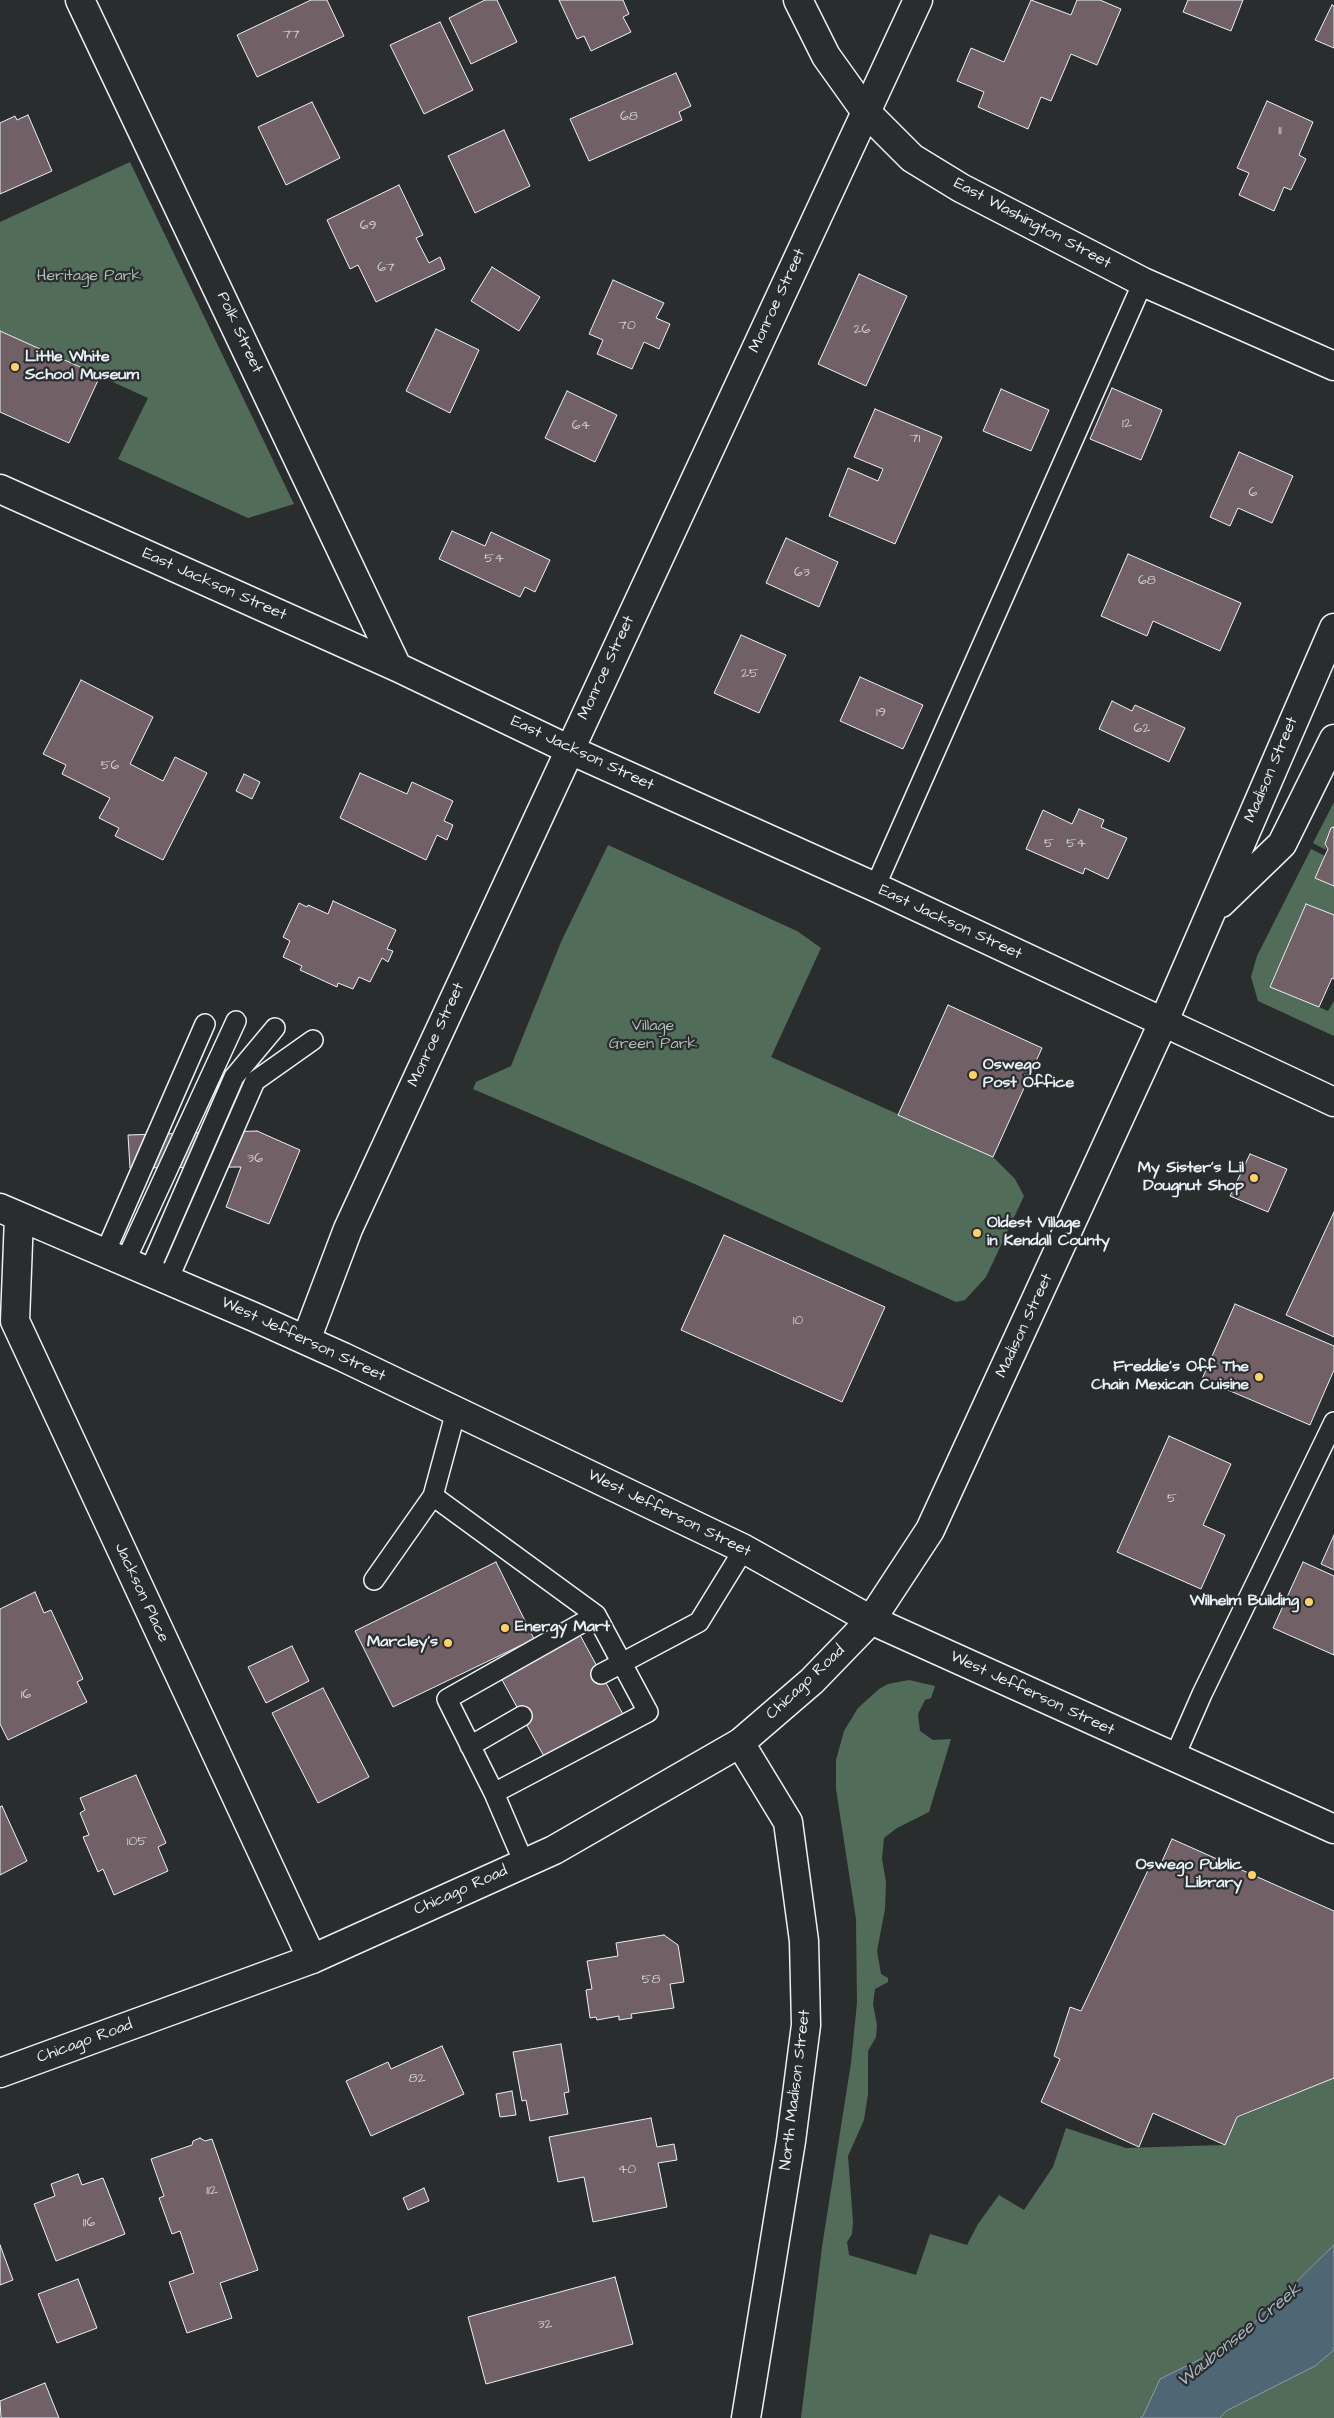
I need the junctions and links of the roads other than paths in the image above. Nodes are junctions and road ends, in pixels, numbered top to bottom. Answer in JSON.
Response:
{"nodes":[{"id":1,"x":80,"y":0,"type":"edge"},
{"id":2,"x":798,"y":0,"type":"edge"},
{"id":3,"x":918,"y":0,"type":"edge"},
{"id":4,"x":866,"y":112,"type":"junction"},
{"id":5,"x":1143,"y":282,"type":"junction"},
{"id":6,"x":1334,"y":366,"type":"edge"},
{"id":7,"x":0,"y":489,"type":"edge"},
{"id":8,"x":1334,"y":628,"type":"edge"},
{"id":9,"x":398,"y":667,"type":"junction"},
{"id":10,"x":1334,"y":739,"type":"edge"},
{"id":11,"x":568,"y":750,"type":"junction"},
{"id":12,"x":875,"y":887,"type":"junction"},
{"id":13,"x":1211,"y":913,"type":"junction"},
{"id":14,"x":236,"y":1021,"type":"dead end"},
{"id":15,"x":1163,"y":1023,"type":"junction"},
{"id":16,"x":205,"y":1024,"type":"dead end"},
{"id":17,"x":275,"y":1028,"type":"dead end"},
{"id":18,"x":313,"y":1040,"type":"dead end"},
{"id":19,"x":1333,"y":1099,"type":"edge"},
{"id":20,"x":9,"y":1213,"type":"edge"},
{"id":21,"x":137,"y":1267,"type":"junction"},
{"id":22,"x":306,"y":1340,"type":"junction"},
{"id":23,"x":456,"y":1411,"type":"junction"},
{"id":24,"x":1334,"y":1422,"type":"edge"},
{"id":25,"x":433,"y":1496,"type":"junction"},
{"id":26,"x":744,"y":1549,"type":"junction"},
{"id":27,"x":374,"y":1580,"type":"dead end"},
{"id":28,"x":596,"y":1615,"type":"junction"},
{"id":29,"x":871,"y":1620,"type":"junction"},
{"id":30,"x":621,"y":1663,"type":"junction"},
{"id":31,"x":601,"y":1674,"type":"dead end"},
{"id":32,"x":522,"y":1716,"type":"dead end"},
{"id":33,"x":740,"y":1743,"type":"junction"},
{"id":34,"x":470,"y":1746,"type":"junction"},
{"id":35,"x":1174,"y":1758,"type":"junction"},
{"id":36,"x":494,"y":1793,"type":"junction"},
{"id":37,"x":1334,"y":1828,"type":"edge"},
{"id":38,"x":524,"y":1863,"type":"junction"},
{"id":39,"x":312,"y":1959,"type":"junction"},
{"id":40,"x":0,"y":2073,"type":"edge"},
{"id":41,"x":747,"y":2416,"type":"edge"}],
"edges":[{"from":1,"to":9,"type":"street","name":"Polk Street"},
{"from":2,"to":4,"type":"street","name":"East Washington Street"},
{"from":3,"to":4,"type":"street","name":"Monroe Street"},
{"from":4,"to":5,"type":"street","name":"East Washington Street"},
{"from":4,"to":11,"type":"street","name":"Monroe Street"},
{"from":5,"to":6,"type":"street","name":"East Washington Street"},
{"from":5,"to":12,"type":"lane"},
{"from":7,"to":9,"type":"street","name":"East Jackson Street"},
{"from":8,"to":13,"type":"street","name":"Madison Street"},
{"from":9,"to":11,"type":"street","name":"East Jackson Street"},
{"from":10,"to":13,"type":"street","name":"Madison Street"},
{"from":11,"to":12,"type":"street","name":"East Jackson Street"},
{"from":11,"to":22,"type":"street","name":"Monroe Street"},
{"from":12,"to":15,"type":"street","name":"East Jackson Street"},
{"from":13,"to":15,"type":"street","name":"Madison Street"},
{"from":14,"to":21,"type":"lane"},
{"from":15,"to":19,"type":"street","name":"East Jackson Street"},
{"from":15,"to":29,"type":"street","name":"Madison Street"},
{"from":16,"to":21,"type":"lane"},
{"from":17,"to":21,"type":"lane"},
{"from":18,"to":21,"type":"lane"},
{"from":20,"to":21,"type":"street","name":"West Jefferson Street"},
{"from":20,"to":39,"type":"street","name":"Jackson Place"},
{"from":21,"to":22,"type":"street","name":"West Jefferson Street"},
{"from":22,"to":23,"type":"street","name":"West Jefferson Street"},
{"from":23,"to":25,"type":"lane"},
{"from":23,"to":26,"type":"street","name":"West Jefferson Street"},
{"from":24,"to":35,"type":"lane"},
{"from":25,"to":27,"type":"lane"},
{"from":25,"to":28,"type":"lane"},
{"from":26,"to":29,"type":"street","name":"West Jefferson Street"},
{"from":26,"to":30,"type":"lane"},
{"from":28,"to":30,"type":"lane"},
{"from":28,"to":34,"type":"lane"},
{"from":29,"to":33,"type":"street","name":"Chicago Road"},
{"from":29,"to":35,"type":"street","name":"West Jefferson Street"},
{"from":30,"to":31,"type":"lane"},
{"from":30,"to":36,"type":"lane"},
{"from":32,"to":34,"type":"lane"},
{"from":33,"to":38,"type":"street","name":"Chicago Road"},
{"from":33,"to":41,"type":"street","name":"North Madison Street"},
{"from":34,"to":36,"type":"lane"},
{"from":35,"to":37,"type":"street","name":"West Jefferson Street"},
{"from":36,"to":38,"type":"lane"},
{"from":38,"to":39,"type":"street","name":"Chicago Road"},
{"from":39,"to":40,"type":"street","name":"Chicago Road"}]}
